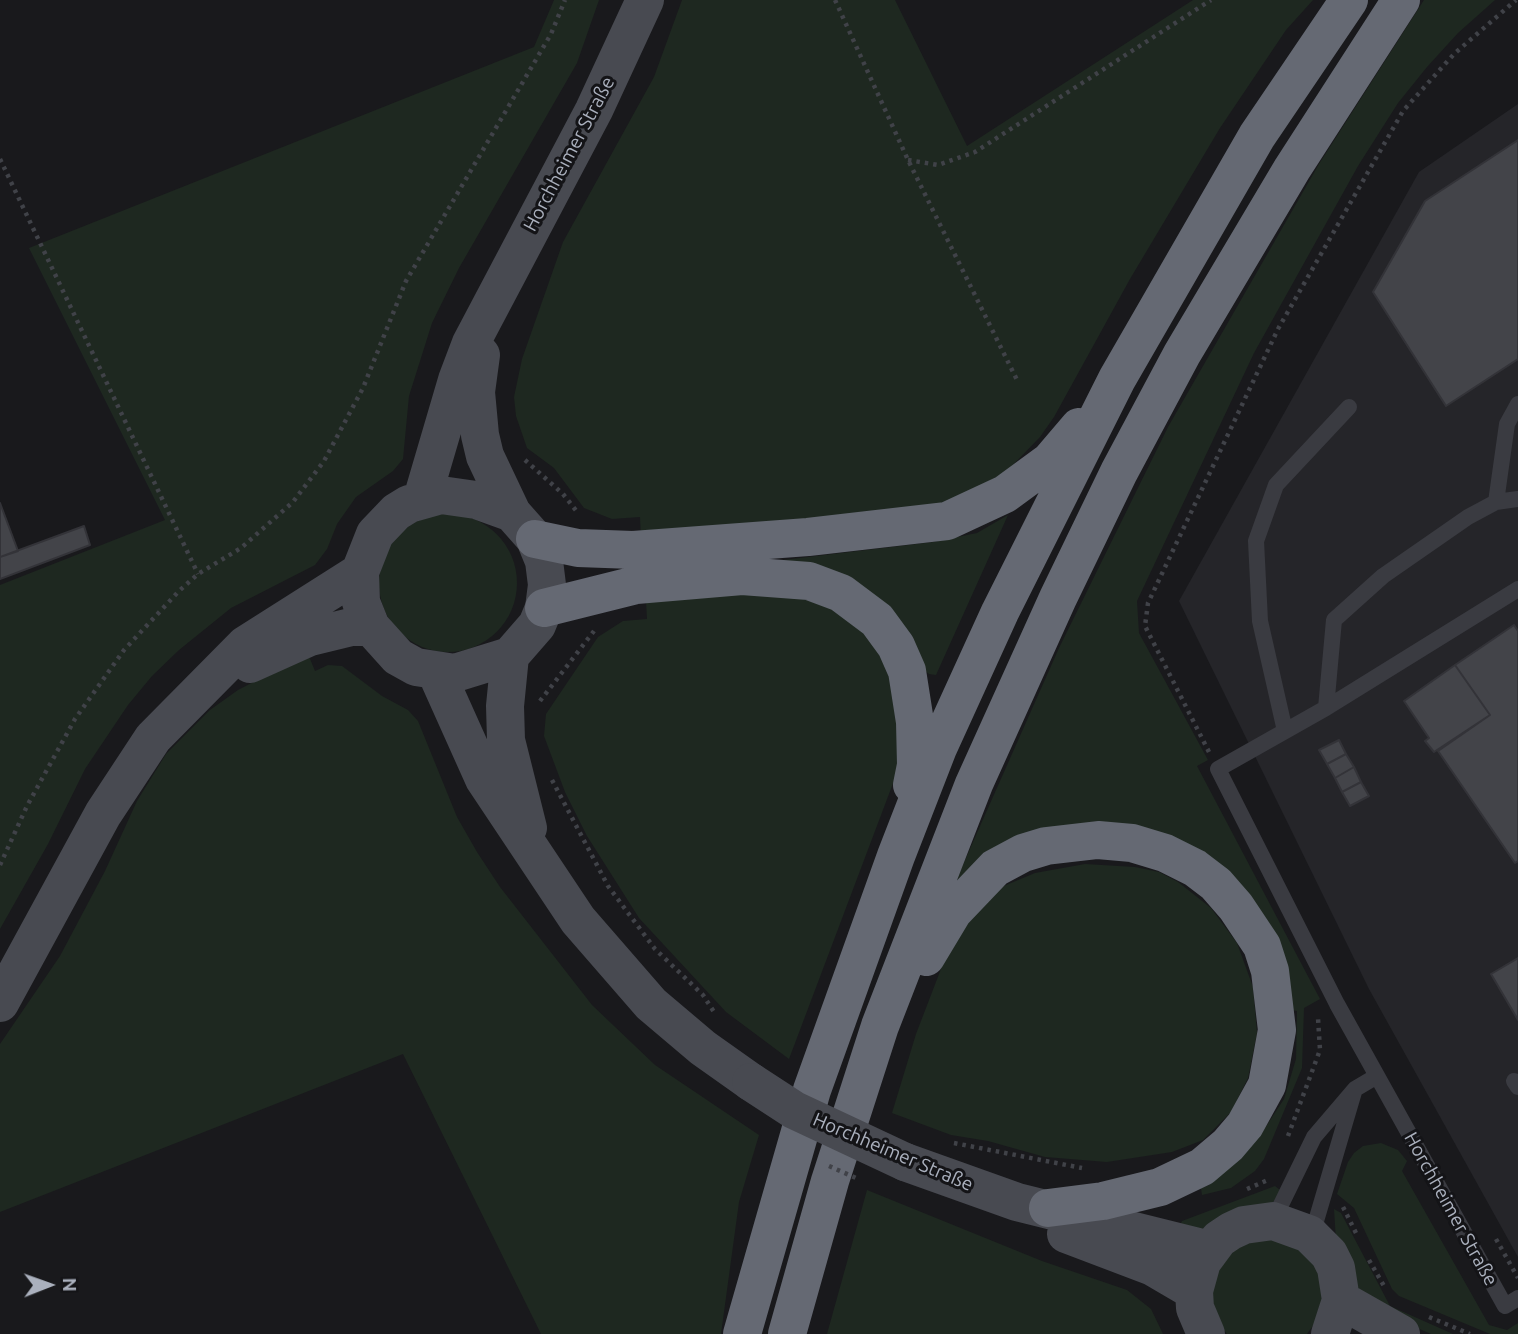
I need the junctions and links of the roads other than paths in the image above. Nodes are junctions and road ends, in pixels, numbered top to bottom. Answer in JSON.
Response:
{"nodes":[{"id":1,"x":645,"y":0,"type":"edge"},
{"id":2,"x":1349,"y":0,"type":"edge"},
{"id":3,"x":1401,"y":0,"type":"edge"},
{"id":4,"x":490,"y":308,"type":"junction"},
{"id":5,"x":1117,"y":379,"type":"junction"},
{"id":6,"x":1518,"y":404,"type":"edge"},
{"id":7,"x":1349,"y":407,"type":"dead end"},
{"id":8,"x":422,"y":499,"type":"junction"},
{"id":9,"x":1518,"y":499,"type":"edge"},
{"id":10,"x":1496,"y":502,"type":"junction"},
{"id":11,"x":523,"y":526,"type":"junction"},
{"id":12,"x":360,"y":572,"type":"junction"},
{"id":13,"x":1518,"y":589,"type":"edge"},
{"id":14,"x":544,"y":608,"type":"junction"},
{"id":15,"x":371,"y":627,"type":"junction"},
{"id":16,"x":510,"y":656,"type":"junction"},
{"id":17,"x":436,"y":672,"type":"junction"},
{"id":18,"x":198,"y":691,"type":"junction"},
{"id":19,"x":1326,"y":708,"type":"junction"},
{"id":20,"x":1284,"y":731,"type":"junction"},
{"id":21,"x":896,"y":856,"type":"junction"},
{"id":22,"x":536,"y":860,"type":"junction"},
{"id":23,"x":0,"y":1003,"type":"edge"},
{"id":24,"x":880,"y":1026,"type":"junction"},
{"id":25,"x":1377,"y":1076,"type":"junction"},
{"id":26,"x":1355,"y":1089,"type":"junction"},
{"id":27,"x":1032,"y":1205,"type":"junction"},
{"id":28,"x":1273,"y":1221,"type":"junction"},
{"id":29,"x":1319,"y":1242,"type":"junction"},
{"id":30,"x":1210,"y":1250,"type":"junction"},
{"id":31,"x":1194,"y":1290,"type":"junction"},
{"id":32,"x":1511,"y":1302,"type":"edge"},
{"id":33,"x":1336,"y":1317,"type":"edge"},
{"id":34,"x":742,"y":1334,"type":"edge"},
{"id":35,"x":787,"y":1334,"type":"edge"},
{"id":36,"x":1206,"y":1334,"type":"edge"},
{"id":37,"x":1401,"y":1334,"type":"edge"}],
"edges":[{"from":1,"to":4,"type":"main road","name":"Horchheimer Straße"},
{"from":2,"to":5,"type":"highway"},
{"from":3,"to":24,"type":"highway"},
{"from":4,"to":8,"type":"main road","name":"Horchheimer Straße"},
{"from":4,"to":11,"type":"main road","name":"Horchheimer Straße"},
{"from":5,"to":11,"type":"highway"},
{"from":5,"to":21,"type":"highway"},
{"from":6,"to":10,"type":"lane"},
{"from":7,"to":20,"type":"lane"},
{"from":8,"to":11,"type":"main road"},
{"from":8,"to":12,"type":"main road"},
{"from":9,"to":10,"type":"lane"},
{"from":10,"to":19,"type":"lane"},
{"from":11,"to":14,"type":"main road"},
{"from":12,"to":15,"type":"main road"},
{"from":12,"to":18,"type":"main road"},
{"from":13,"to":19,"type":"lane"},
{"from":14,"to":16,"type":"main road"},
{"from":14,"to":21,"type":"highway"},
{"from":15,"to":17,"type":"main road"},
{"from":15,"to":18,"type":"main road"},
{"from":16,"to":17,"type":"main road"},
{"from":16,"to":22,"type":"main road","name":"Horchheimer Straße"},
{"from":17,"to":22,"type":"main road","name":"Horchheimer Straße"},
{"from":18,"to":23,"type":"main road"},
{"from":19,"to":20,"type":"lane"},
{"from":20,"to":25,"type":"lane","name":"Horchheimer Straße"},
{"from":21,"to":34,"type":"highway"},
{"from":22,"to":27,"type":"main road","name":"Horchheimer Straße","bridge":true},
{"from":24,"to":27,"type":"highway"},
{"from":24,"to":35,"type":"highway"},
{"from":25,"to":26,"type":"lane"},
{"from":25,"to":32,"type":"lane","name":"Horchheimer Straße"},
{"from":26,"to":28,"type":"lane"},
{"from":26,"to":29,"type":"lane"},
{"from":27,"to":30,"type":"main road","name":"Horchheimer Straße"},
{"from":27,"to":31,"type":"main road","name":"Horchheimer Straße"},
{"from":28,"to":29,"type":"main road"},
{"from":28,"to":30,"type":"main road"},
{"from":29,"to":33,"type":"main road"},
{"from":30,"to":31,"type":"main road"},
{"from":31,"to":36,"type":"main road"},
{"from":33,"to":37,"type":"main road"}]}
